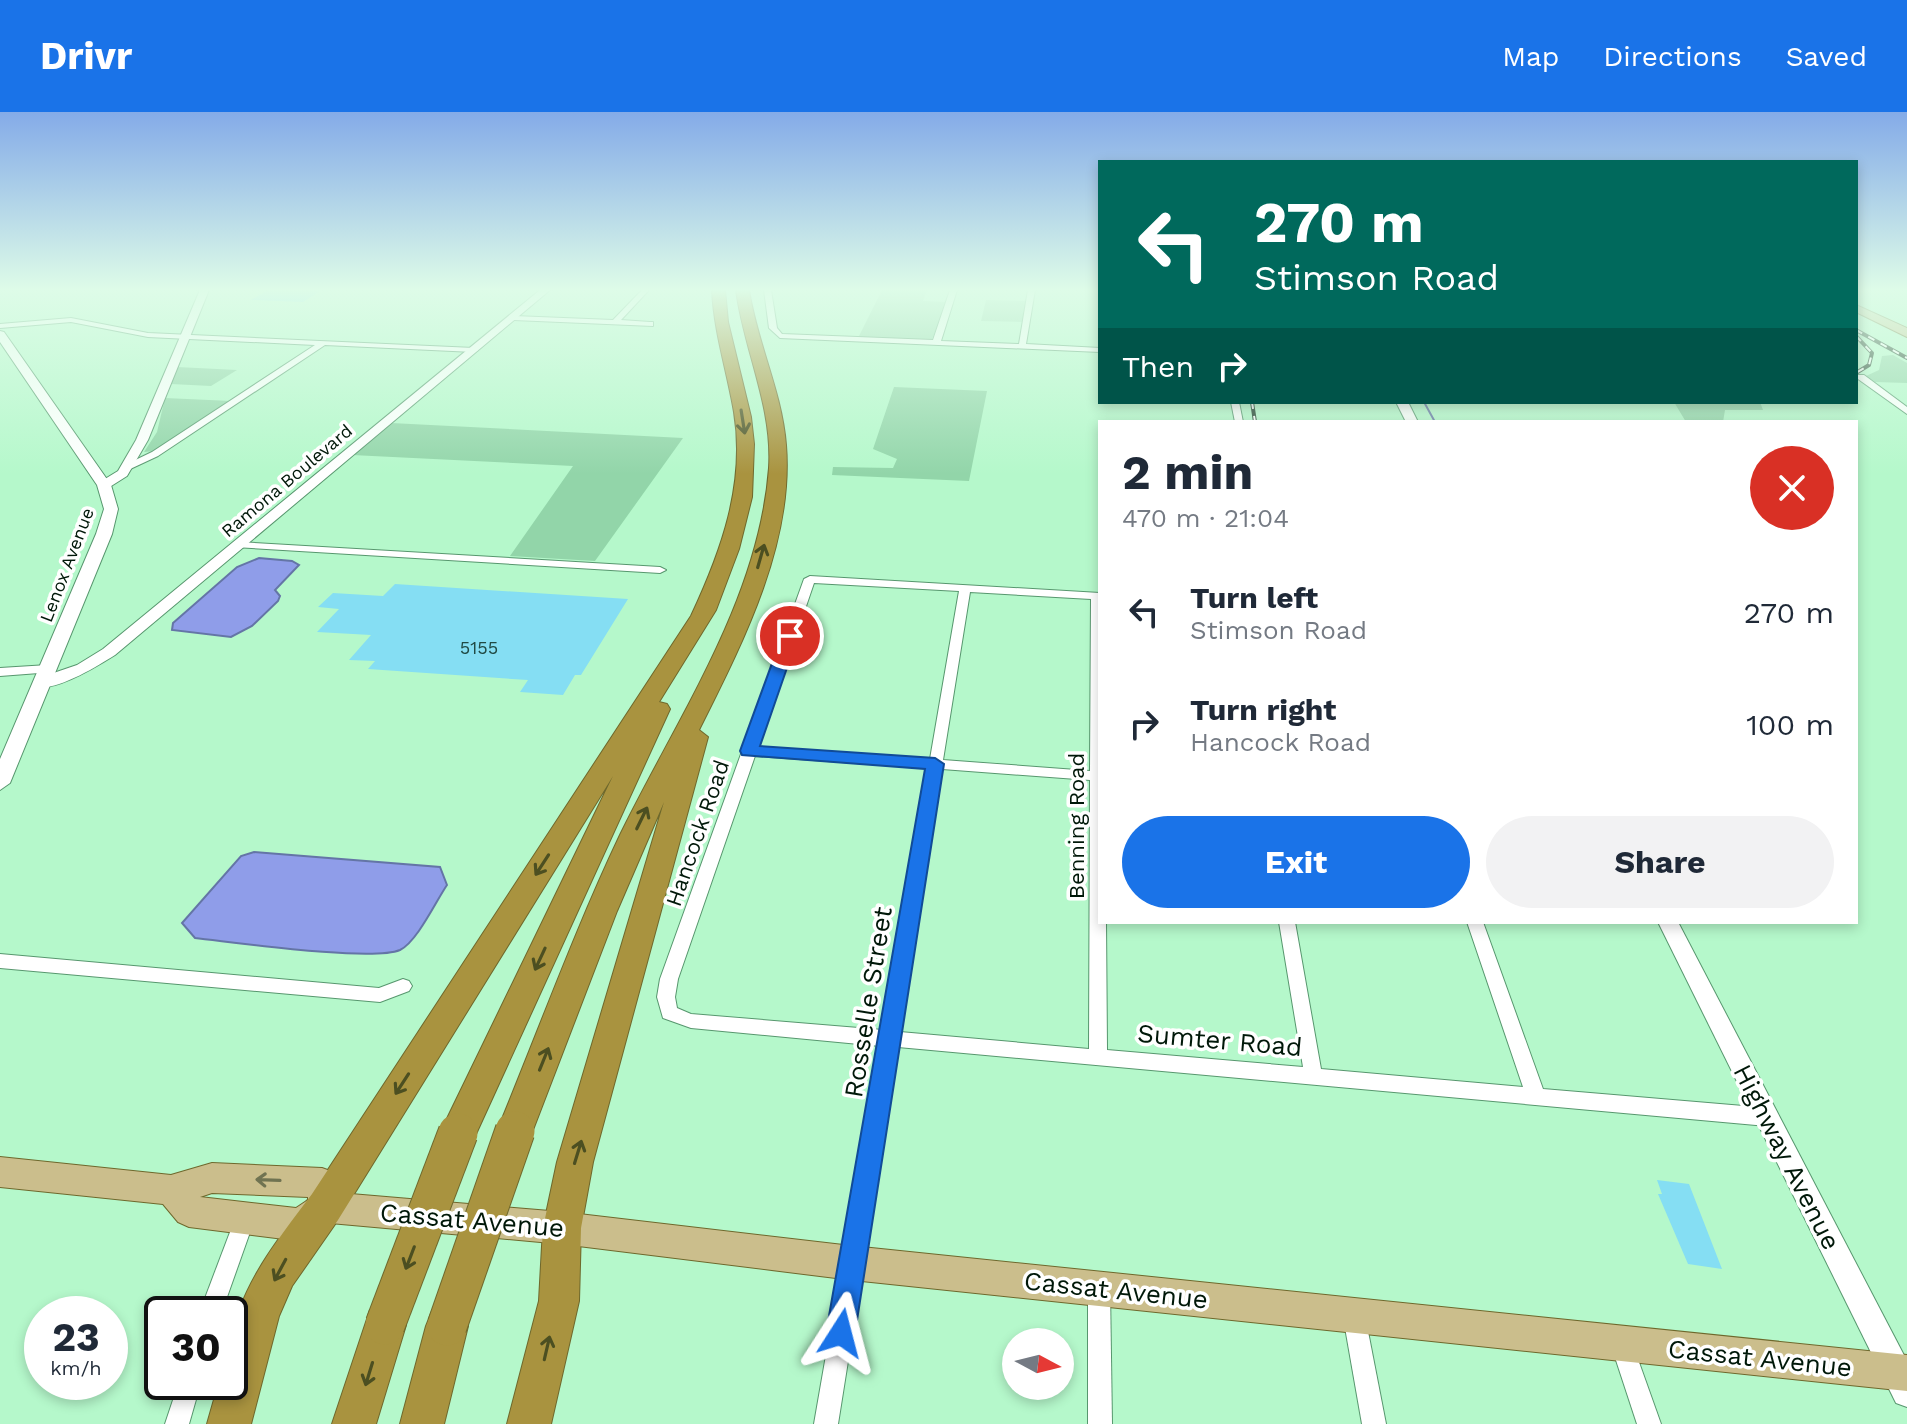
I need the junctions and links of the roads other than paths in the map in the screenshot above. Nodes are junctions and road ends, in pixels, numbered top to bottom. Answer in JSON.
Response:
{"nodes":[{"id":1,"x":12,"y":351,"type":"edge"},
{"id":2,"x":179,"y":351,"type":"edge"},
{"id":3,"x":311,"y":351,"type":"edge"},
{"id":4,"x":473,"y":351,"type":"edge"},
{"id":5,"x":727,"y":351,"type":"edge"},
{"id":6,"x":756,"y":351,"type":"edge"},
{"id":7,"x":1861,"y":377,"type":"dead end"},
{"id":8,"x":1907,"y":411,"type":"edge"},
{"id":9,"x":128,"y":467,"type":"junction"},
{"id":10,"x":104,"y":485,"type":"junction"},
{"id":11,"x":238,"y":545,"type":"junction"},
{"id":12,"x":660,"y":570,"type":"dead end"},
{"id":13,"x":965,"y":588,"type":"junction"},
{"id":14,"x":1098,"y":596,"type":"edge"},
{"id":15,"x":705,"y":610,"type":"junction"},
{"id":16,"x":714,"y":671,"type":"junction"},
{"id":17,"x":2,"y":674,"type":"edge"},
{"id":18,"x":45,"y":676,"type":"junction"},
{"id":19,"x":749,"y":751,"type":"junction"},
{"id":20,"x":935,"y":764,"type":"junction"},
{"id":21,"x":1098,"y":776,"type":"edge"},
{"id":22,"x":0,"y":783,"type":"edge"},
{"id":23,"x":1098,"y":924,"type":"edge"},
{"id":24,"x":1287,"y":924,"type":"edge"},
{"id":25,"x":1476,"y":924,"type":"edge"},
{"id":26,"x":1669,"y":924,"type":"edge"},
{"id":27,"x":0,"y":961,"type":"edge"},
{"id":28,"x":403,"y":986,"type":"dead end"},
{"id":29,"x":669,"y":1013,"type":"joint"},
{"id":30,"x":889,"y":1040,"type":"junction"},
{"id":31,"x":1098,"y":1056,"type":"junction"},
{"id":32,"x":1313,"y":1074,"type":"junction"},
{"id":33,"x":1536,"y":1096,"type":"junction"},
{"id":34,"x":1767,"y":1117,"type":"junction"},
{"id":35,"x":0,"y":1172,"type":"edge"},
{"id":36,"x":171,"y":1190,"type":"junction"},
{"id":37,"x":325,"y":1207,"type":"junction"},
{"id":38,"x":245,"y":1218,"type":"junction"},
{"id":39,"x":562,"y":1228,"type":"junction"},
{"id":40,"x":852,"y":1263,"type":"junction"},
{"id":41,"x":1099,"y":1288,"type":"junction"},
{"id":42,"x":217,"y":1296,"type":"edge"},
{"id":43,"x":1354,"y":1316,"type":"junction"},
{"id":44,"x":1621,"y":1343,"type":"junction"},
{"id":45,"x":1903,"y":1379,"type":"edge"},
{"id":46,"x":184,"y":1400,"type":"edge"},
{"id":47,"x":177,"y":1424,"type":"edge"},
{"id":48,"x":229,"y":1424,"type":"edge"},
{"id":49,"x":354,"y":1424,"type":"edge"},
{"id":50,"x":422,"y":1424,"type":"edge"},
{"id":51,"x":529,"y":1424,"type":"edge"},
{"id":52,"x":826,"y":1424,"type":"edge"},
{"id":53,"x":1100,"y":1424,"type":"edge"},
{"id":54,"x":1374,"y":1424,"type":"edge"},
{"id":55,"x":1649,"y":1424,"type":"edge"}],
"edges":[{"from":1,"to":10,"type":"main road","name":"Lenox Avenue"},
{"from":2,"to":9,"type":"street"},
{"from":3,"to":9,"type":"street"},
{"from":4,"to":11,"type":"street","name":"Ramona Boulevard"},
{"from":5,"to":15,"type":"highway","one_way":true},
{"from":16,"to":6,"type":"highway","one_way":true},
{"from":7,"to":8,"type":"street"},
{"from":9,"to":10,"type":"street"},
{"from":10,"to":18,"type":"main road","name":"Lenox Avenue"},
{"from":11,"to":12,"type":"street"},
{"from":11,"to":18,"type":"street","name":"Ramona Boulevard"},
{"from":13,"to":14,"type":"street"},
{"from":13,"to":19,"type":"street","name":"Hancock Road"},
{"from":13,"to":20,"type":"street","name":"Rosselle Street"},
{"from":15,"to":37,"type":"highway","one_way":true},
{"from":15,"to":49,"type":"highway","one_way":true,"bridge":true},
{"from":39,"to":16,"type":"highway","one_way":true},
{"from":50,"to":16,"type":"highway","one_way":true,"bridge":true},
{"from":17,"to":18,"type":"street"},
{"from":18,"to":22,"type":"main road","name":"Lenox Avenue"},
{"from":19,"to":20,"type":"street"},
{"from":19,"to":29,"type":"street","name":"Hancock Road"},
{"from":20,"to":21,"type":"street"},
{"from":20,"to":30,"type":"street","name":"Rosselle Street"},
{"from":23,"to":31,"type":"street","name":"Benning Road"},
{"from":24,"to":32,"type":"street"},
{"from":25,"to":33,"type":"street"},
{"from":26,"to":34,"type":"street","name":"Highway Avenue"},
{"from":27,"to":28,"type":"street"},
{"from":29,"to":30,"type":"street","name":"Sumter Road"},
{"from":30,"to":31,"type":"street","name":"Sumter Road"},
{"from":30,"to":40,"type":"street","name":"Rosselle Street"},
{"from":31,"to":32,"type":"street","name":"Sumter Road"},
{"from":32,"to":33,"type":"street","name":"Sumter Road"},
{"from":33,"to":34,"type":"street","name":"Sumter Road"},
{"from":34,"to":45,"type":"street","name":"Highway Avenue"},
{"from":35,"to":36,"type":"main road"},
{"from":37,"to":36,"type":"main road","one_way":true},
{"from":36,"to":38,"type":"main road"},
{"from":37,"to":38,"type":"main road"},
{"from":37,"to":39,"type":"main road","name":"Cassat Avenue"},
{"from":37,"to":48,"type":"highway","one_way":true},
{"from":38,"to":42,"type":"street"},
{"from":39,"to":40,"type":"main road","name":"Cassat Avenue"},
{"from":51,"to":39,"type":"highway","one_way":true},
{"from":40,"to":41,"type":"main road","name":"Cassat Avenue"},
{"from":40,"to":52,"type":"street","name":"Rosselle Street"},
{"from":41,"to":43,"type":"main road","name":"Cassat Avenue"},
{"from":41,"to":53,"type":"street"},
{"from":43,"to":44,"type":"main road","name":"Cassat Avenue"},
{"from":43,"to":54,"type":"street"},
{"from":44,"to":45,"type":"main road","name":"Cassat Avenue"},
{"from":44,"to":55,"type":"street"},
{"from":46,"to":47,"type":"street"}]}
